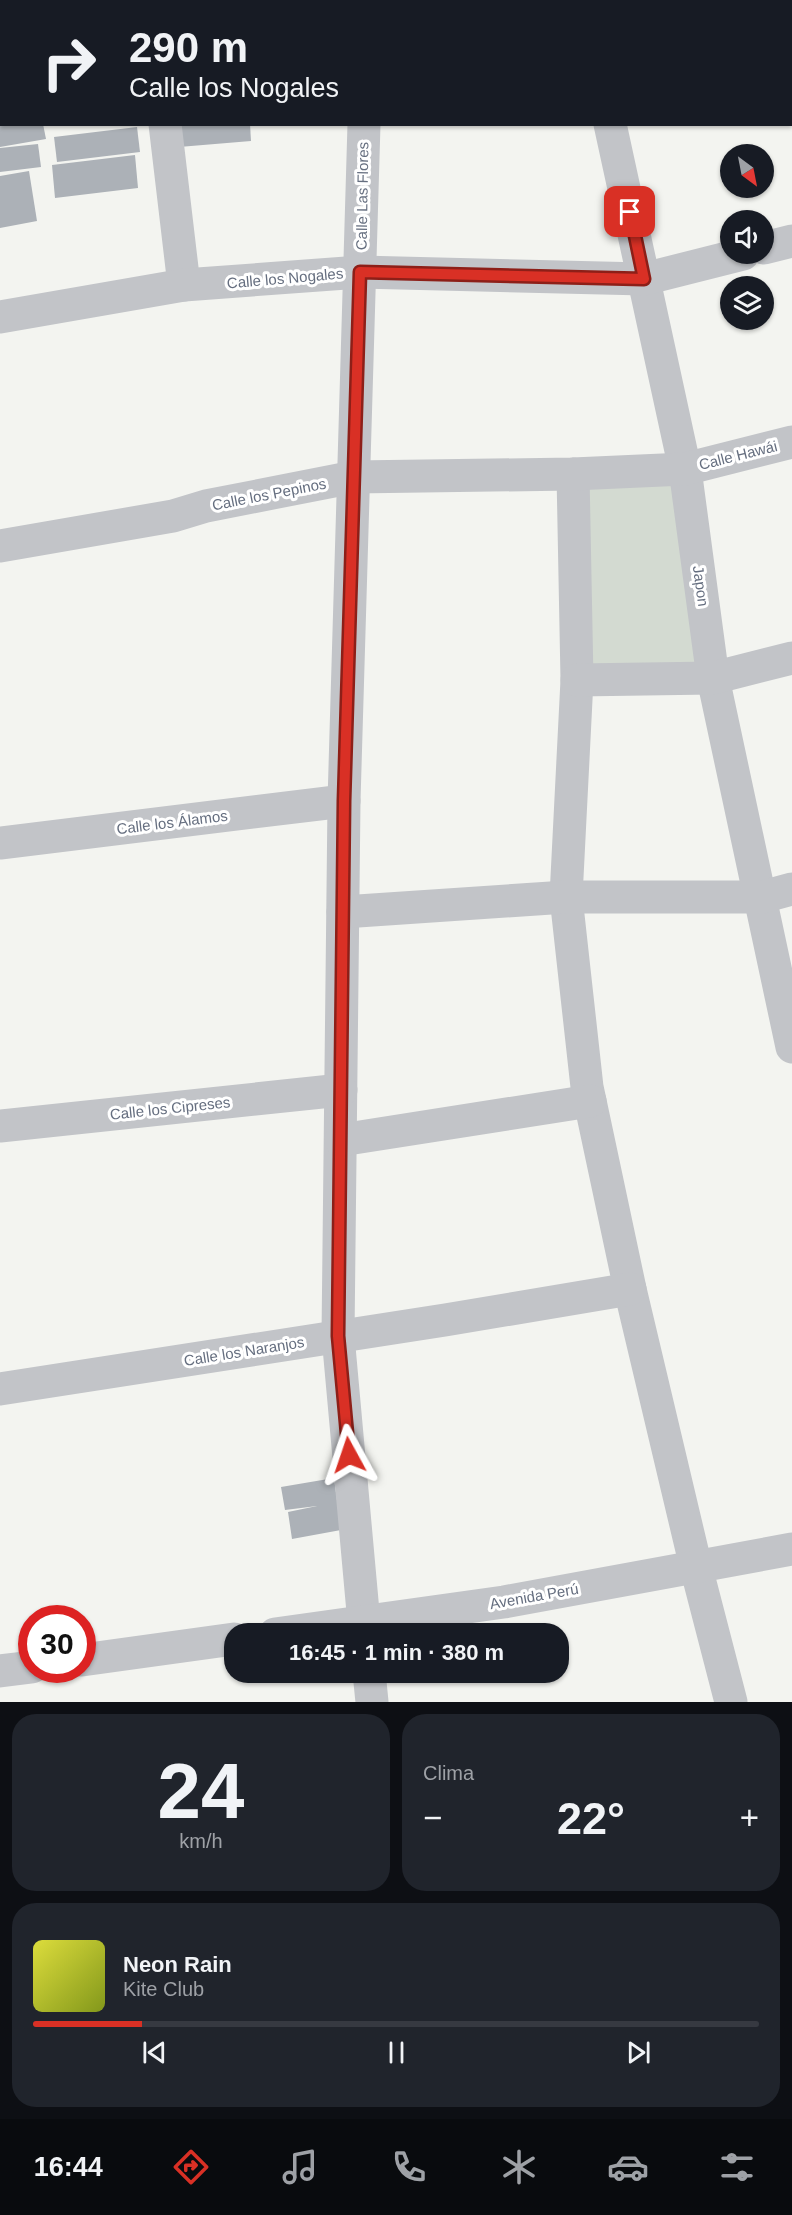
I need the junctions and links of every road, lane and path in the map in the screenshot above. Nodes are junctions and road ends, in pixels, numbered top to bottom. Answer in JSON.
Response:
{"nodes":[{"id":1,"x":165,"y":126,"type":"edge"},
{"id":2,"x":364,"y":126,"type":"edge"},
{"id":3,"x":610,"y":126,"type":"edge"},
{"id":4,"x":792,"y":241,"type":"edge"},
{"id":5,"x":774,"y":246,"type":"edge"},
{"id":6,"x":720,"y":260,"type":"edge"},
{"id":7,"x":360,"y":272,"type":"junction"},
{"id":8,"x":644,"y":279,"type":"junction"},
{"id":9,"x":184,"y":285,"type":"junction"},
{"id":10,"x":0,"y":317,"type":"edge"},
{"id":11,"x":792,"y":442,"type":"edge"},
{"id":12,"x":685,"y":468,"type":"junction"},
{"id":13,"x":573,"y":474,"type":"junction"},
{"id":14,"x":354,"y":477,"type":"junction"},
{"id":15,"x":0,"y":546,"type":"edge"},
{"id":16,"x":792,"y":658,"type":"edge"},
{"id":17,"x":713,"y":678,"type":"junction"},
{"id":18,"x":576,"y":680,"type":"junction"},
{"id":19,"x":344,"y":801,"type":"junction"},
{"id":20,"x":0,"y":843,"type":"edge"},
{"id":21,"x":777,"y":893,"type":"edge"},
{"id":22,"x":566,"y":897,"type":"junction"},
{"id":23,"x":343,"y":912,"type":"junction"},
{"id":24,"x":792,"y":1047,"type":"edge"},
{"id":25,"x":340,"y":1090,"type":"junction"},
{"id":26,"x":590,"y":1101,"type":"junction"},
{"id":27,"x":0,"y":1126,"type":"edge"},
{"id":28,"x":340,"y":1140,"type":"junction"},
{"id":29,"x":630,"y":1288,"type":"junction"},
{"id":30,"x":338,"y":1336,"type":"junction"},
{"id":31,"x":0,"y":1389,"type":"edge"},
{"id":32,"x":792,"y":1549,"type":"edge"},
{"id":33,"x":696,"y":1567,"type":"junction"},
{"id":34,"x":365,"y":1623,"type":"edge"},
{"id":35,"x":387,"y":1623,"type":"edge"},
{"id":36,"x":224,"y":1640,"type":"edge"},
{"id":37,"x":96,"y":1658,"type":"edge"},
{"id":38,"x":18,"y":1669,"type":"edge"},
{"id":39,"x":0,"y":1671,"type":"edge"},
{"id":40,"x":370,"y":1683,"type":"edge"},
{"id":41,"x":372,"y":1702,"type":"edge"},
{"id":42,"x":731,"y":1702,"type":"edge"}],
"edges":[{"from":1,"to":9,"type":"street"},
{"from":2,"to":7,"type":"street","name":"Calle Las Flores"},
{"from":3,"to":8,"type":"street","name":"Japon"},
{"from":4,"to":5,"type":"street"},
{"from":6,"to":8,"type":"street","name":"Calle los Nogales"},
{"from":7,"to":8,"type":"street","name":"Calle los Nogales"},
{"from":7,"to":9,"type":"street","name":"Calle los Nogales"},
{"from":7,"to":14,"type":"street","name":"Calle Las Flores"},
{"from":8,"to":12,"type":"street","name":"Japon"},
{"from":9,"to":10,"type":"street","name":"Calle los Nogales"},
{"from":11,"to":12,"type":"street","name":"Calle Hawái"},
{"from":12,"to":13,"type":"street","name":"Calle los Pepinos"},
{"from":12,"to":17,"type":"street","name":"Japon"},
{"from":13,"to":14,"type":"street","name":"Calle los Pepinos"},
{"from":13,"to":18,"type":"street"},
{"from":14,"to":15,"type":"street","name":"Calle los Pepinos"},
{"from":14,"to":19,"type":"street","name":"Calle Las Flores"},
{"from":16,"to":17,"type":"street"},
{"from":17,"to":18,"type":"street"},
{"from":17,"to":21,"type":"street","name":"Japon"},
{"from":18,"to":22,"type":"street"},
{"from":19,"to":20,"type":"street","name":"Calle los Álamos"},
{"from":19,"to":23,"type":"street","name":"Calle Las Flores"},
{"from":21,"to":22,"type":"street"},
{"from":21,"to":24,"type":"street","name":"Japon"},
{"from":22,"to":23,"type":"street"},
{"from":22,"to":26,"type":"street"},
{"from":23,"to":25,"type":"street","name":"Calle Las Flores"},
{"from":25,"to":27,"type":"street","name":"Calle los Cipreses"},
{"from":25,"to":28,"type":"street","name":"Calle Las Flores"},
{"from":26,"to":28,"type":"street"},
{"from":26,"to":29,"type":"street"},
{"from":28,"to":30,"type":"street","name":"Calle Las Flores"},
{"from":29,"to":30,"type":"street","name":"Calle los Naranjos"},
{"from":29,"to":33,"type":"street"},
{"from":30,"to":31,"type":"street","name":"Calle los Naranjos"},
{"from":30,"to":34,"type":"street","name":"Calle Las Flores"},
{"from":32,"to":33,"type":"street","name":"Avenida Perú"},
{"from":33,"to":35,"type":"street","name":"Avenida Perú"},
{"from":33,"to":42,"type":"street"},
{"from":36,"to":37,"type":"street"},
{"from":38,"to":39,"type":"street"},
{"from":40,"to":41,"type":"street"}]}
